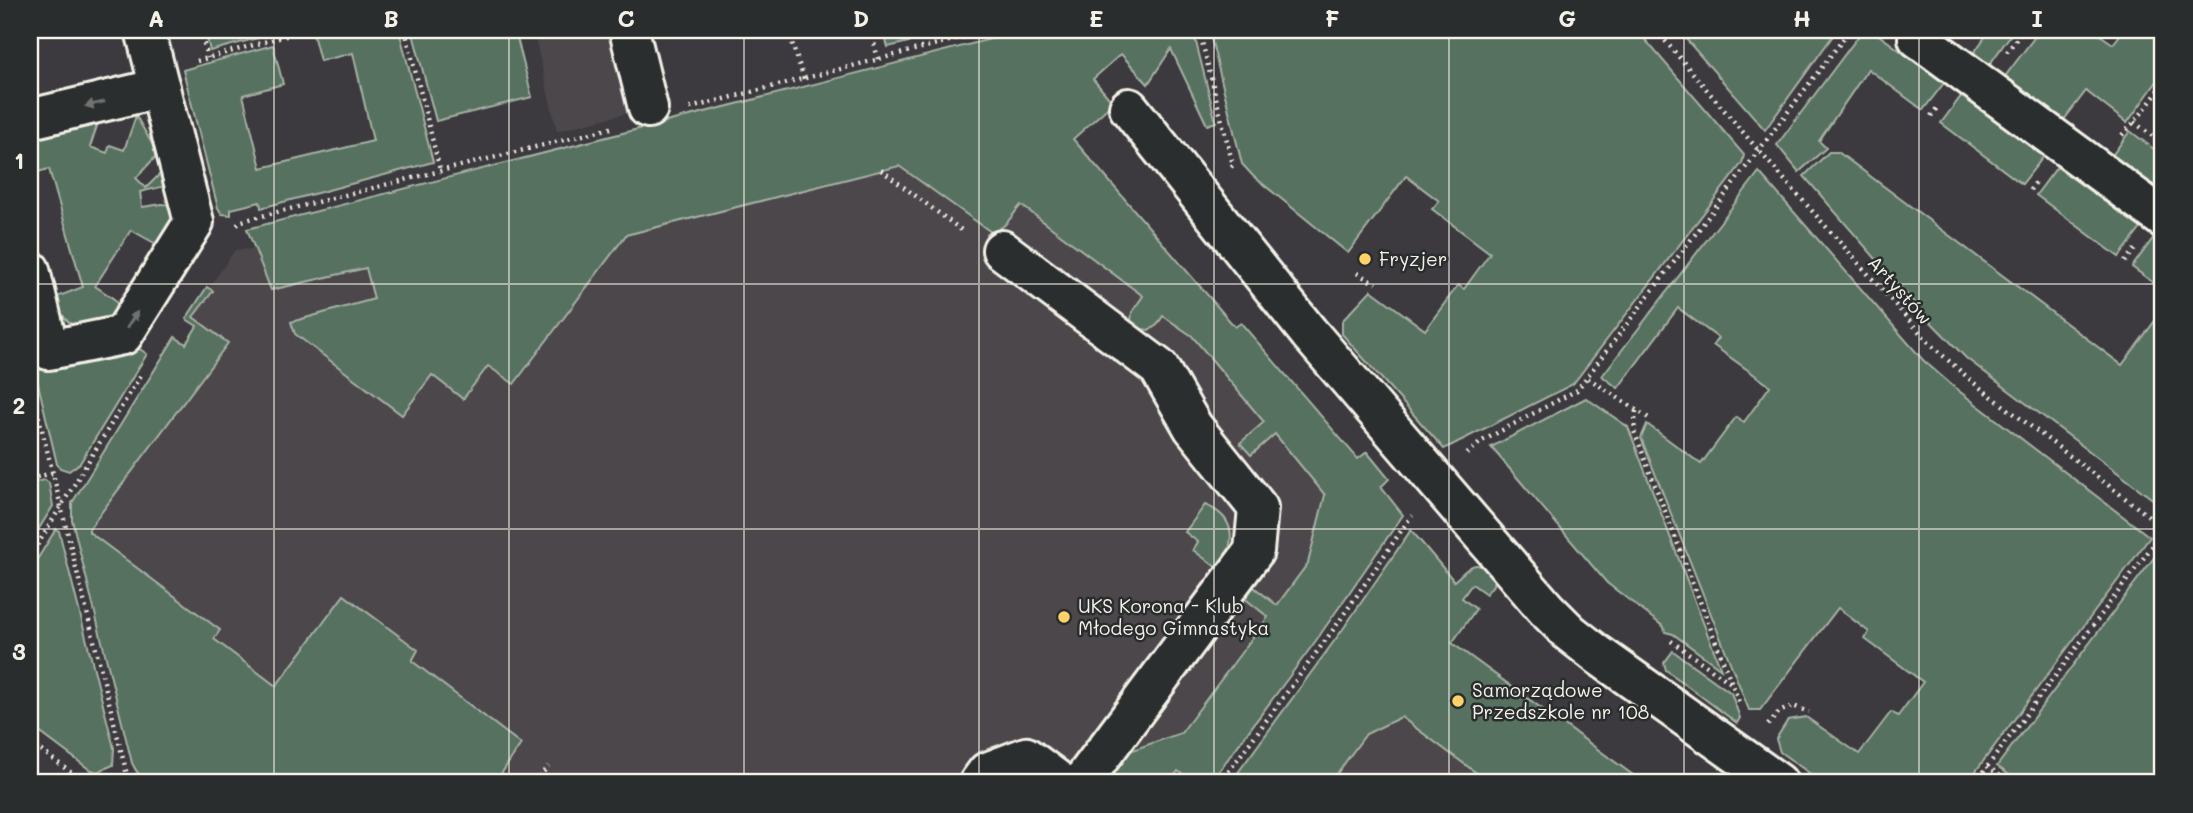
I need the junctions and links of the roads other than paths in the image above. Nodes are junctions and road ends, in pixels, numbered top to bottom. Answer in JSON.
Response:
{"nodes":[{"id":1,"x":145,"y":30,"type":"edge"},
{"id":2,"x":629,"y":30,"type":"edge"},
{"id":3,"x":1925,"y":30,"type":"edge"},
{"id":4,"x":160,"y":88,"type":"junction"},
{"id":5,"x":648,"y":108,"type":"dead end"},
{"id":6,"x":1129,"y":108,"type":"dead end"},
{"id":7,"x":30,"y":119,"type":"edge"},
{"id":8,"x":2163,"y":218,"type":"edge"},
{"id":9,"x":1002,"y":250,"type":"road end"},
{"id":10,"x":30,"y":270,"type":"edge"},
{"id":11,"x":979,"y":783,"type":"edge"},
{"id":12,"x":1061,"y":783,"type":"edge"},
{"id":13,"x":1081,"y":783,"type":"edge"},
{"id":14,"x":1777,"y":783,"type":"edge"}],
"edges":[{"from":1,"to":4,"type":"street"},
{"from":2,"to":5,"type":"street"},
{"from":3,"to":8,"type":"street"},
{"from":4,"to":7,"type":"street","one_way":true},
{"from":10,"to":4,"type":"street","one_way":true},
{"from":6,"to":14,"type":"street"},
{"from":9,"to":13,"type":"street"},
{"from":11,"to":12,"type":"street"}]}
